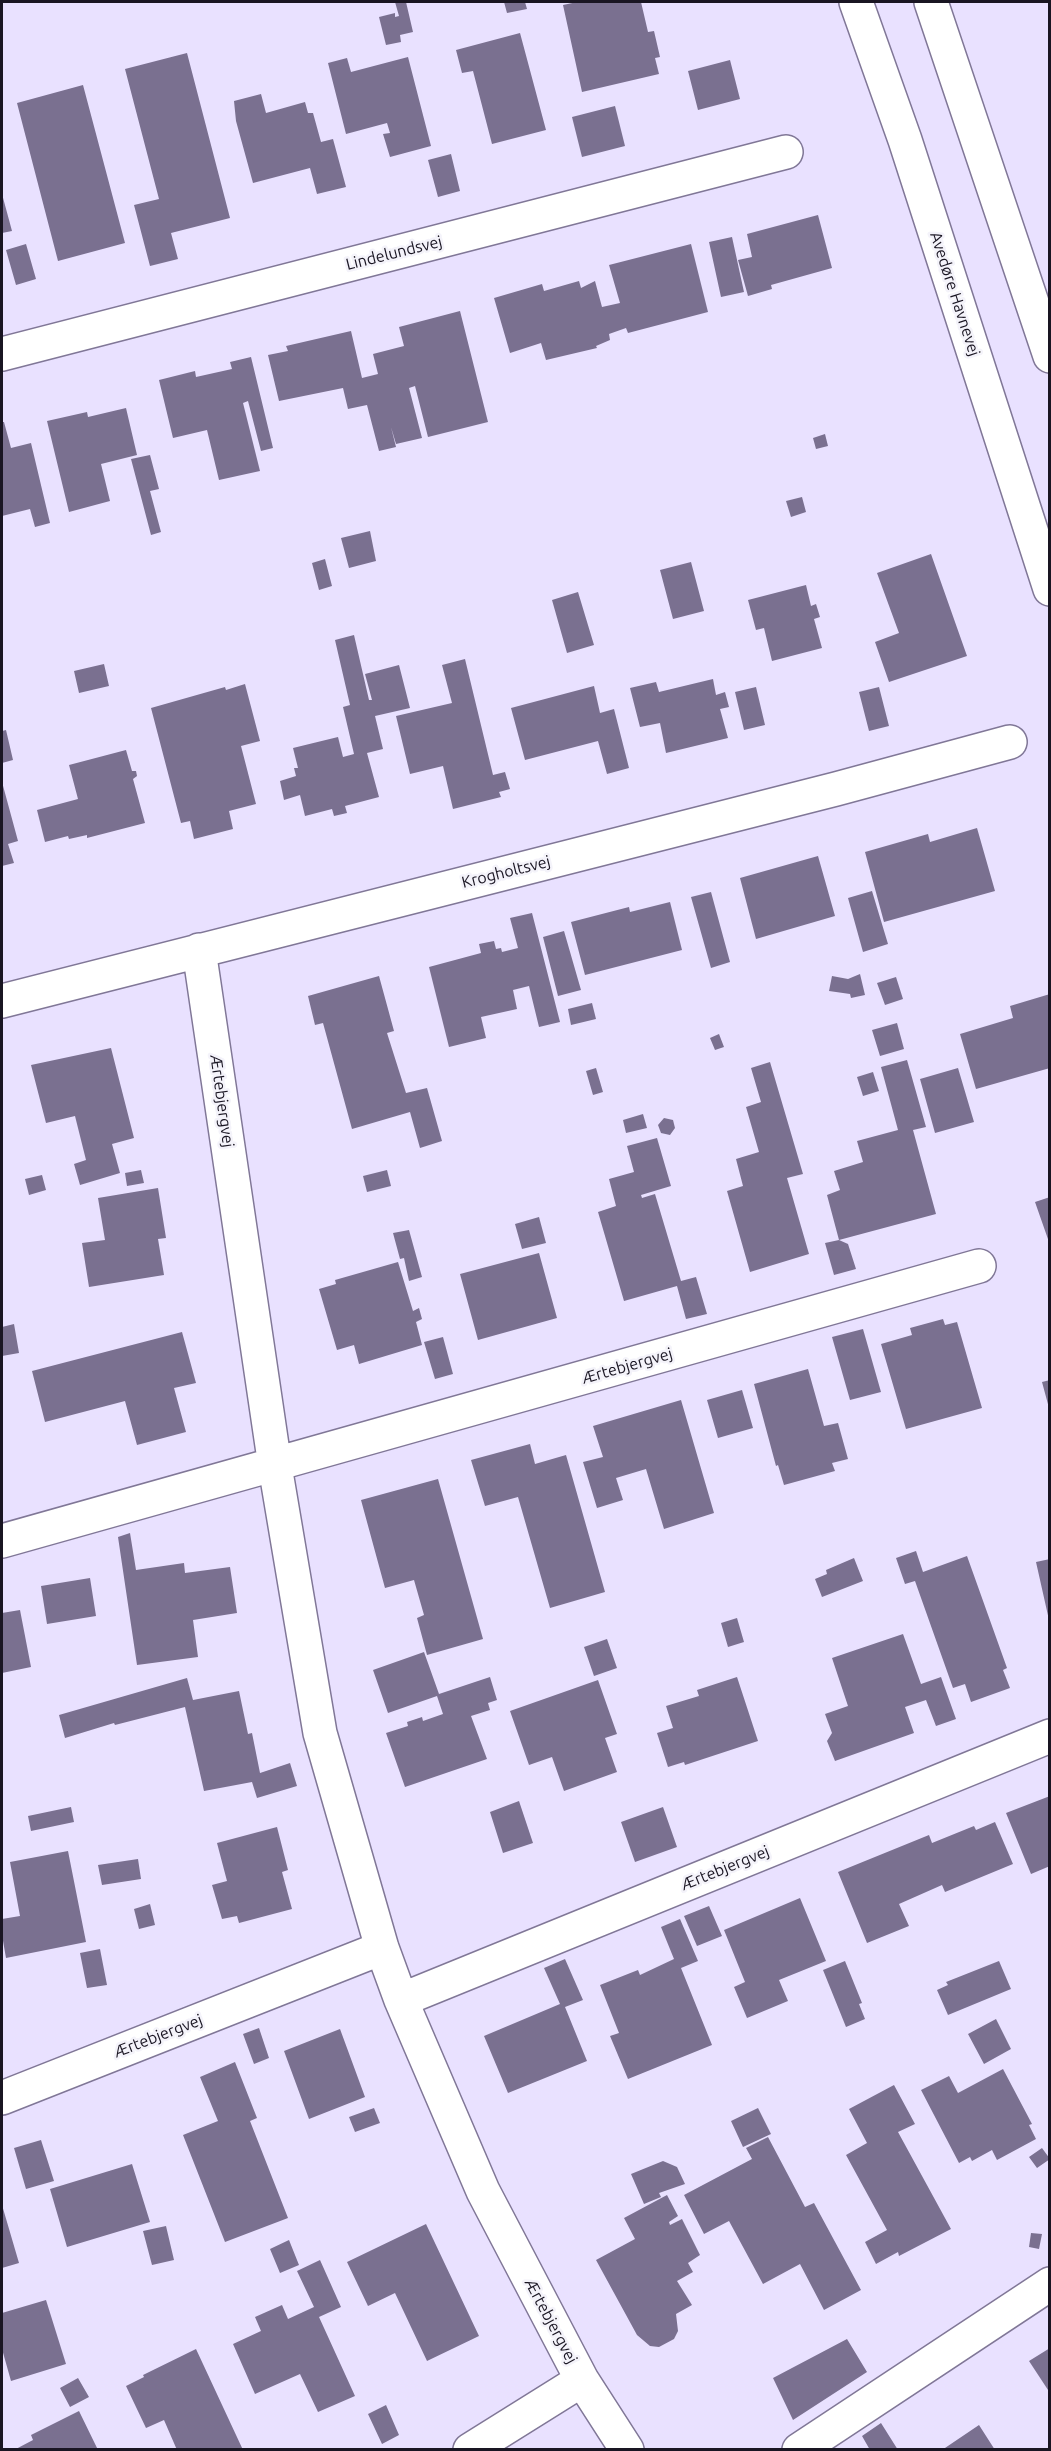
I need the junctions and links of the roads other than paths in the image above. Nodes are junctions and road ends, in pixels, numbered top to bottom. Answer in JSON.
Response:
{"nodes":[{"id":1,"x":856,"y":2,"type":"edge"},
{"id":2,"x":931,"y":2,"type":"edge"},
{"id":3,"x":786,"y":152,"type":"dead end"},
{"id":4,"x":2,"y":354,"type":"edge"},
{"id":5,"x":1050,"y":356,"type":"edge"},
{"id":6,"x":1050,"y":588,"type":"edge"},
{"id":7,"x":1010,"y":742,"type":"dead end"},
{"id":8,"x":199,"y":950,"type":"junction"},
{"id":9,"x":2,"y":1000,"type":"edge"},
{"id":10,"x":979,"y":1266,"type":"dead end"},
{"id":11,"x":275,"y":1466,"type":"junction"},
{"id":12,"x":2,"y":1541,"type":"edge"},
{"id":13,"x":1050,"y":1736,"type":"edge"},
{"id":14,"x":382,"y":1948,"type":"junction"},
{"id":15,"x":401,"y":2000,"type":"junction"},
{"id":16,"x":2,"y":2098,"type":"edge"},
{"id":17,"x":1050,"y":2284,"type":"edge"},
{"id":18,"x":582,"y":2380,"type":"junction"},
{"id":19,"x":470,"y":2450,"type":"edge"},
{"id":20,"x":627,"y":2450,"type":"edge"},
{"id":21,"x":799,"y":2450,"type":"edge"}],
"edges":[{"from":1,"to":6,"type":"street","name":"Avedøre Havnevej"},
{"from":2,"to":5,"type":"street"},
{"from":3,"to":4,"type":"street","name":"Lindelundsvej"},
{"from":7,"to":8,"type":"street","name":"Krogholtsvej"},
{"from":8,"to":9,"type":"street","name":"Krogholtsvej"},
{"from":8,"to":11,"type":"street","name":"Ærtebjergvej"},
{"from":10,"to":11,"type":"street","name":"Ærtebjergvej"},
{"from":11,"to":12,"type":"street","name":"Ærtebjergvej"},
{"from":11,"to":14,"type":"street","name":"Ærtebjergvej"},
{"from":13,"to":15,"type":"street","name":"Ærtebjergvej"},
{"from":14,"to":15,"type":"street","name":"Ærtebjergvej"},
{"from":14,"to":16,"type":"street","name":"Ærtebjergvej"},
{"from":15,"to":18,"type":"street","name":"Ærtebjergvej"},
{"from":17,"to":21,"type":"street"},
{"from":18,"to":19,"type":"street","name":"Ærtebjergvej"},
{"from":18,"to":20,"type":"street","name":"Ærtebjergvej"}]}
